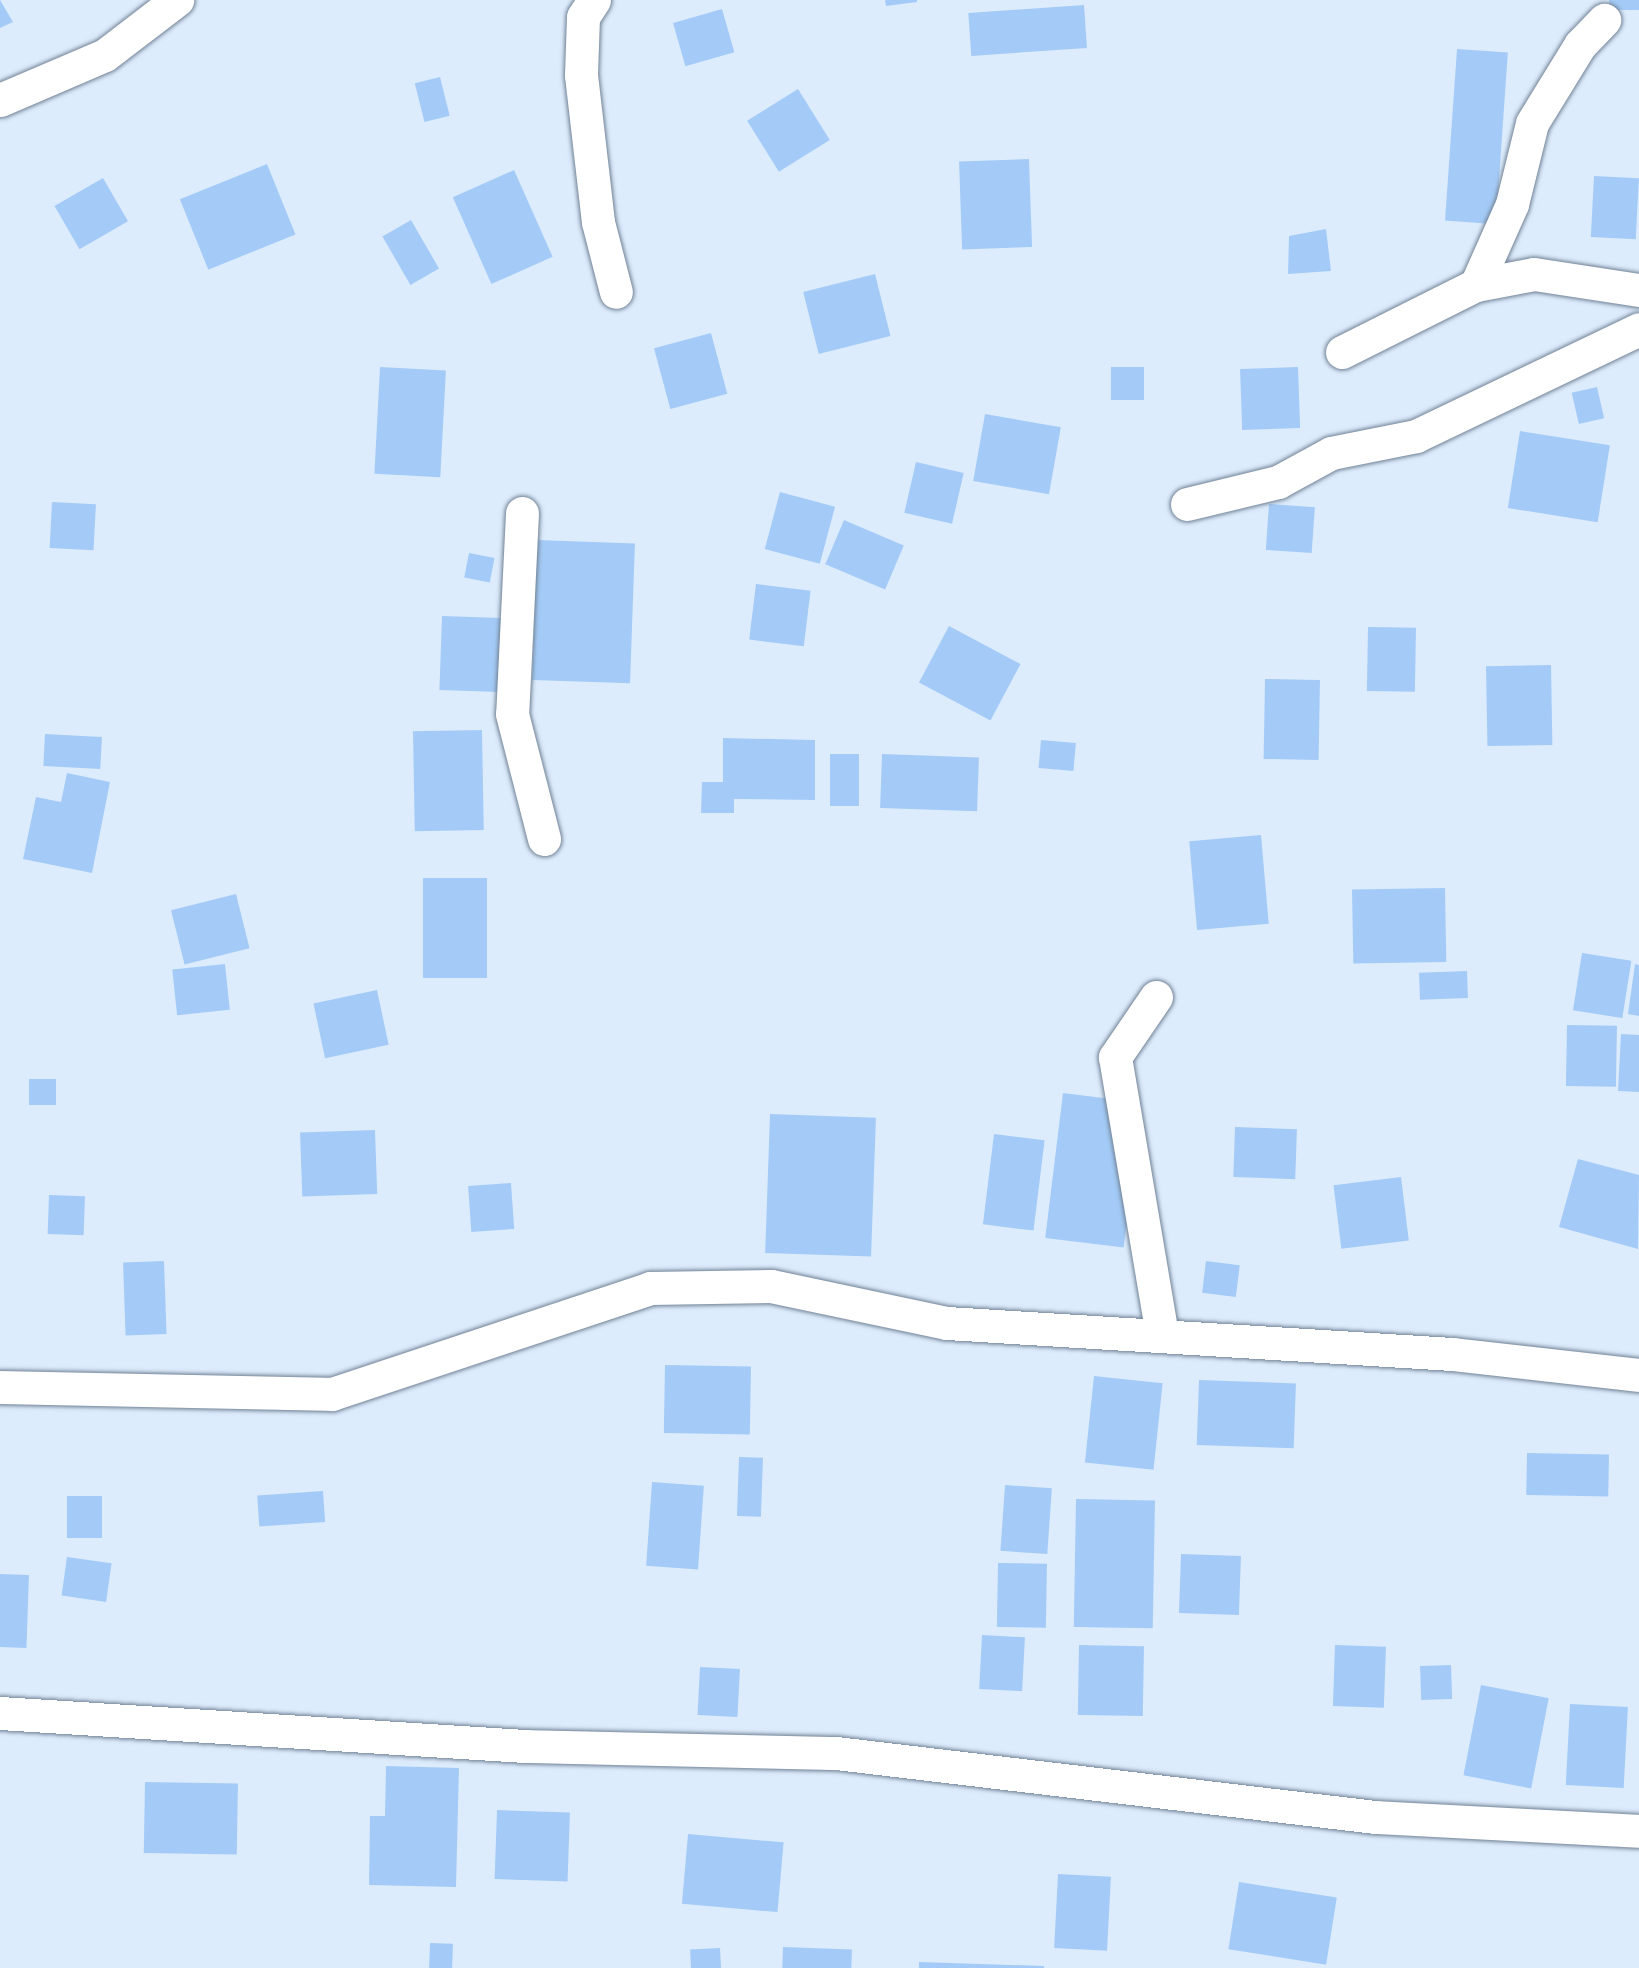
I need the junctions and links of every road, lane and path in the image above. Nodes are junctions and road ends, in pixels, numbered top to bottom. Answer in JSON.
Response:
{"nodes":[{"id":1,"x":177,"y":0,"type":"edge"},
{"id":2,"x":594,"y":0,"type":"edge"},
{"id":3,"x":1604,"y":20,"type":"dead end"},
{"id":4,"x":0,"y":100,"type":"edge"},
{"id":5,"x":1476,"y":285,"type":"junction"},
{"id":6,"x":1639,"y":290,"type":"edge"},
{"id":7,"x":616,"y":292,"type":"dead end"},
{"id":8,"x":1639,"y":329,"type":"edge"},
{"id":9,"x":1342,"y":352,"type":"dead end"},
{"id":10,"x":1187,"y":503,"type":"dead end"},
{"id":11,"x":522,"y":513,"type":"dead end"},
{"id":12,"x":544,"y":839,"type":"dead end"},
{"id":13,"x":1156,"y":997,"type":"dead end"},
{"id":14,"x":1162,"y":1335,"type":"junction"},
{"id":15,"x":1639,"y":1375,"type":"edge"},
{"id":16,"x":0,"y":1387,"type":"edge"},
{"id":17,"x":0,"y":1713,"type":"edge"},
{"id":18,"x":1639,"y":1830,"type":"edge"}],
"edges":[{"from":1,"to":4,"type":"street"},
{"from":2,"to":7,"type":"street"},
{"from":3,"to":5,"type":"street"},
{"from":5,"to":6,"type":"street"},
{"from":5,"to":9,"type":"street"},
{"from":8,"to":10,"type":"street"},
{"from":11,"to":12,"type":"street"},
{"from":13,"to":14,"type":"street"},
{"from":14,"to":15,"type":"street"},
{"from":14,"to":16,"type":"street"},
{"from":17,"to":18,"type":"street"}]}
